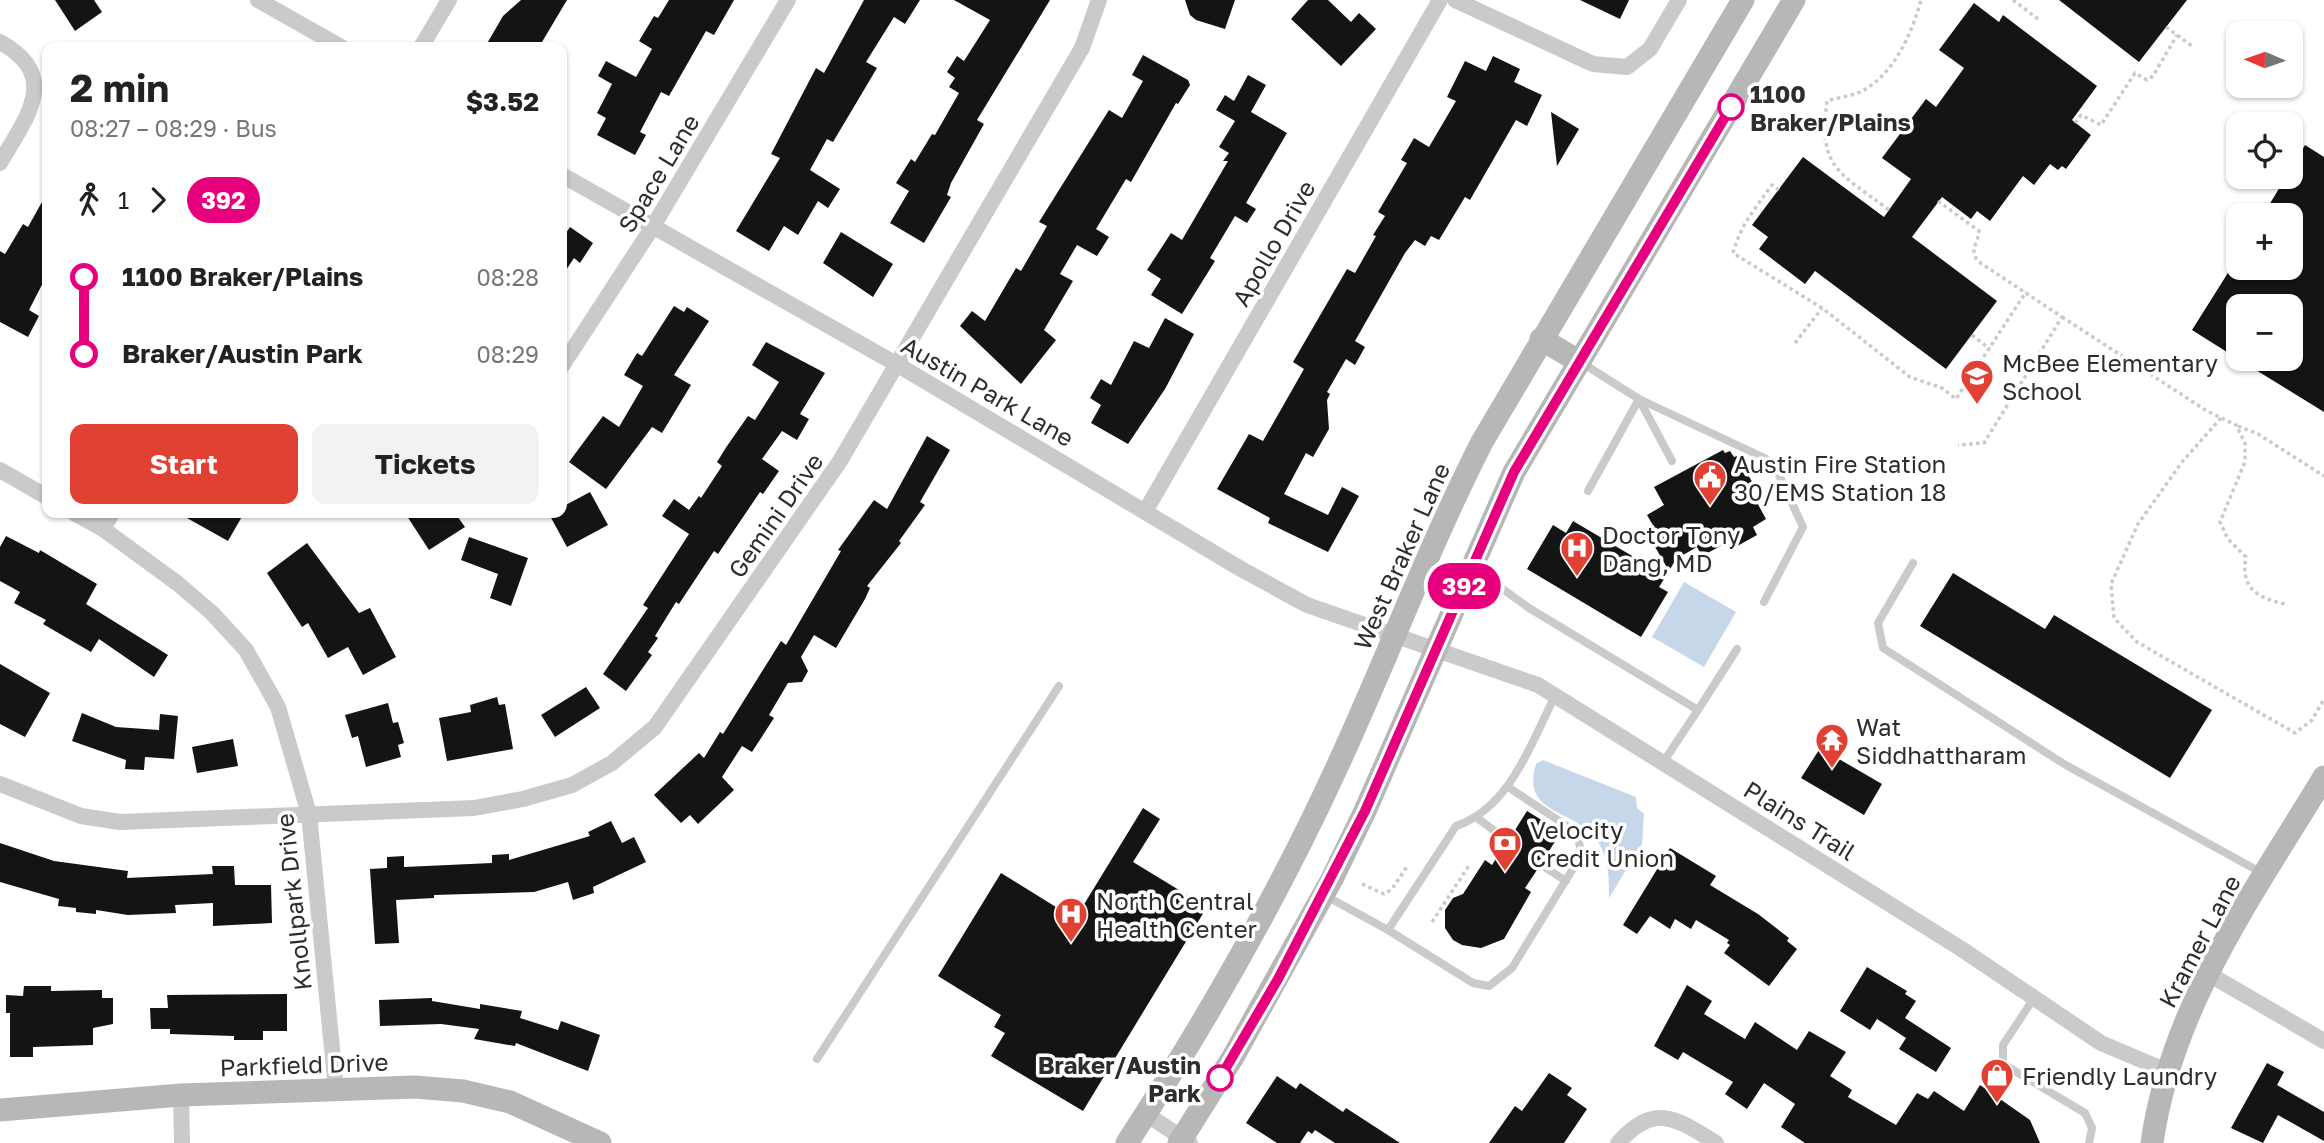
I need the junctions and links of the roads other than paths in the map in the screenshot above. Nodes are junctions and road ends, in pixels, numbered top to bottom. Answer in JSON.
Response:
{"nodes":[{"id":1,"x":258,"y":0,"type":"edge"},
{"id":2,"x":449,"y":0,"type":"edge"},
{"id":3,"x":788,"y":0,"type":"edge"},
{"id":4,"x":1099,"y":0,"type":"edge"},
{"id":5,"x":1440,"y":0,"type":"edge"},
{"id":6,"x":1455,"y":0,"type":"edge"},
{"id":7,"x":1679,"y":0,"type":"edge"},
{"id":8,"x":1743,"y":0,"type":"edge"},
{"id":9,"x":1794,"y":0,"type":"edge"},
{"id":10,"x":0,"y":42,"type":"edge"},
{"id":11,"x":332,"y":42,"type":"edge"},
{"id":12,"x":424,"y":42,"type":"edge"},
{"id":13,"x":0,"y":163,"type":"edge"},
{"id":14,"x":567,"y":178,"type":"edge"},
{"id":15,"x":652,"y":228,"type":"junction"},
{"id":16,"x":1541,"y":339,"type":"junction"},
{"id":17,"x":567,"y":358,"type":"edge"},
{"id":18,"x":1580,"y":362,"type":"junction"},
{"id":19,"x":898,"y":365,"type":"junction"},
{"id":20,"x":1639,"y":399,"type":"junction"},
{"id":21,"x":1672,"y":461,"type":"dead end"},
{"id":22,"x":0,"y":470,"type":"edge"},
{"id":23,"x":1588,"y":491,"type":"dead end"},
{"id":24,"x":42,"y":494,"type":"edge"},
{"id":25,"x":1146,"y":510,"type":"junction"},
{"id":26,"x":83,"y":518,"type":"edge"},
{"id":27,"x":109,"y":518,"type":"edge"},
{"id":28,"x":103,"y":529,"type":"junction"},
{"id":29,"x":1913,"y":563,"type":"dead end"},
{"id":30,"x":1472,"y":567,"type":"junction"},
{"id":31,"x":1763,"y":602,"type":"dead end"},
{"id":32,"x":1395,"y":635,"type":"junction"},
{"id":33,"x":1737,"y":649,"type":"dead end"},
{"id":34,"x":1437,"y":650,"type":"junction"},
{"id":35,"x":1059,"y":686,"type":"dead end"},
{"id":36,"x":1555,"y":696,"type":"junction"},
{"id":37,"x":1698,"y":709,"type":"junction"},
{"id":38,"x":1664,"y":761,"type":"junction"},
{"id":39,"x":2324,"y":777,"type":"edge"},
{"id":40,"x":0,"y":784,"type":"edge"},
{"id":41,"x":1508,"y":787,"type":"junction"},
{"id":42,"x":309,"y":814,"type":"junction"},
{"id":43,"x":1476,"y":817,"type":"junction"},
{"id":44,"x":1508,"y":841,"type":"dead end"},
{"id":45,"x":1540,"y":864,"type":"dead end"},
{"id":46,"x":2265,"y":875,"type":"junction"},
{"id":47,"x":1566,"y":881,"type":"junction"},
{"id":48,"x":1324,"y":894,"type":"junction"},
{"id":49,"x":1388,"y":930,"type":"junction"},
{"id":50,"x":2207,"y":973,"type":"junction"},
{"id":51,"x":2034,"y":998,"type":"junction"},
{"id":52,"x":2324,"y":1041,"type":"edge"},
{"id":53,"x":817,"y":1059,"type":"dead end"},
{"id":54,"x":2166,"y":1071,"type":"junction"},
{"id":55,"x":336,"y":1089,"type":"junction"},
{"id":56,"x":181,"y":1095,"type":"junction"},
{"id":57,"x":0,"y":1110,"type":"edge"},
{"id":58,"x":1146,"y":1114,"type":"junction"},
{"id":59,"x":1184,"y":1141,"type":"edge"},
{"id":60,"x":182,"y":1143,"type":"edge"},
{"id":61,"x":600,"y":1143,"type":"edge"},
{"id":62,"x":1127,"y":1143,"type":"edge"},
{"id":63,"x":1618,"y":1143,"type":"edge"},
{"id":64,"x":1716,"y":1143,"type":"edge"},
{"id":65,"x":2089,"y":1143,"type":"edge"},
{"id":66,"x":2152,"y":1143,"type":"edge"}],
"edges":[{"from":1,"to":11,"type":"street"},
{"from":2,"to":12,"type":"street"},
{"from":3,"to":15,"type":"street","name":"Space Lane"},
{"from":4,"to":19,"type":"street","name":"Gemini Drive"},
{"from":5,"to":25,"type":"street","name":"Apollo Drive"},
{"from":6,"to":7,"type":"street"},
{"from":8,"to":16,"type":"main road","name":"West Braker Lane"},
{"from":9,"to":18,"type":"main road"},
{"from":10,"to":13,"type":"street"},
{"from":14,"to":15,"type":"street","name":"Austin Park Lane"},
{"from":15,"to":17,"type":"street","name":"Space Lane"},
{"from":15,"to":19,"type":"street","name":"Austin Park Lane"},
{"from":16,"to":18,"type":"main road"},
{"from":16,"to":32,"type":"main road","name":"West Braker Lane"},
{"from":18,"to":20,"type":"lane"},
{"from":18,"to":30,"type":"main road"},
{"from":19,"to":25,"type":"street","name":"Austin Park Lane"},
{"from":19,"to":42,"type":"street","name":"Gemini Drive"},
{"from":20,"to":21,"type":"lane"},
{"from":20,"to":23,"type":"lane"},
{"from":20,"to":31,"type":"lane"},
{"from":22,"to":24,"type":"street"},
{"from":25,"to":32,"type":"street","name":"Austin Park Lane"},
{"from":26,"to":28,"type":"street","name":"Knollpark Drive"},
{"from":27,"to":28,"type":"street"},
{"from":28,"to":42,"type":"street","name":"Knollpark Drive"},
{"from":29,"to":46,"type":"lane"},
{"from":30,"to":34,"type":"main road"},
{"from":30,"to":37,"type":"lane"},
{"from":32,"to":34,"type":"street","name":"Plains Trail"},
{"from":32,"to":58,"type":"main road","name":"West Braker Lane"},
{"from":33,"to":37,"type":"lane"},
{"from":34,"to":36,"type":"street","name":"Plains Trail"},
{"from":34,"to":48,"type":"main road"},
{"from":35,"to":53,"type":"lane"},
{"from":36,"to":38,"type":"street","name":"Plains Trail"},
{"from":36,"to":41,"type":"lane"},
{"from":37,"to":38,"type":"lane"},
{"from":38,"to":51,"type":"street","name":"Plains Trail"},
{"from":39,"to":46,"type":"main road","name":"Kramer Lane"},
{"from":40,"to":42,"type":"street","name":"Gemini Drive"},
{"from":41,"to":43,"type":"lane"},
{"from":41,"to":47,"type":"lane"},
{"from":42,"to":55,"type":"street","name":"Knollpark Drive"},
{"from":43,"to":44,"type":"lane"},
{"from":43,"to":49,"type":"lane"},
{"from":45,"to":47,"type":"lane"},
{"from":46,"to":50,"type":"main road","name":"Kramer Lane"},
{"from":47,"to":49,"type":"lane"},
{"from":48,"to":49,"type":"lane"},
{"from":48,"to":59,"type":"main road"},
{"from":50,"to":52,"type":"street"},
{"from":50,"to":54,"type":"main road","name":"Kramer Lane"},
{"from":51,"to":54,"type":"street","name":"Plains Trail"},
{"from":51,"to":65,"type":"lane"},
{"from":54,"to":66,"type":"main road","name":"Kramer Lane"},
{"from":55,"to":56,"type":"main road","name":"Parkfield Drive"},
{"from":55,"to":61,"type":"main road","name":"Parkfield Drive"},
{"from":56,"to":57,"type":"main road","name":"Parkfield Drive"},
{"from":56,"to":60,"type":"street"},
{"from":58,"to":59,"type":"street"},
{"from":58,"to":62,"type":"main road","name":"West Braker Lane"},
{"from":63,"to":64,"type":"street"}]}
